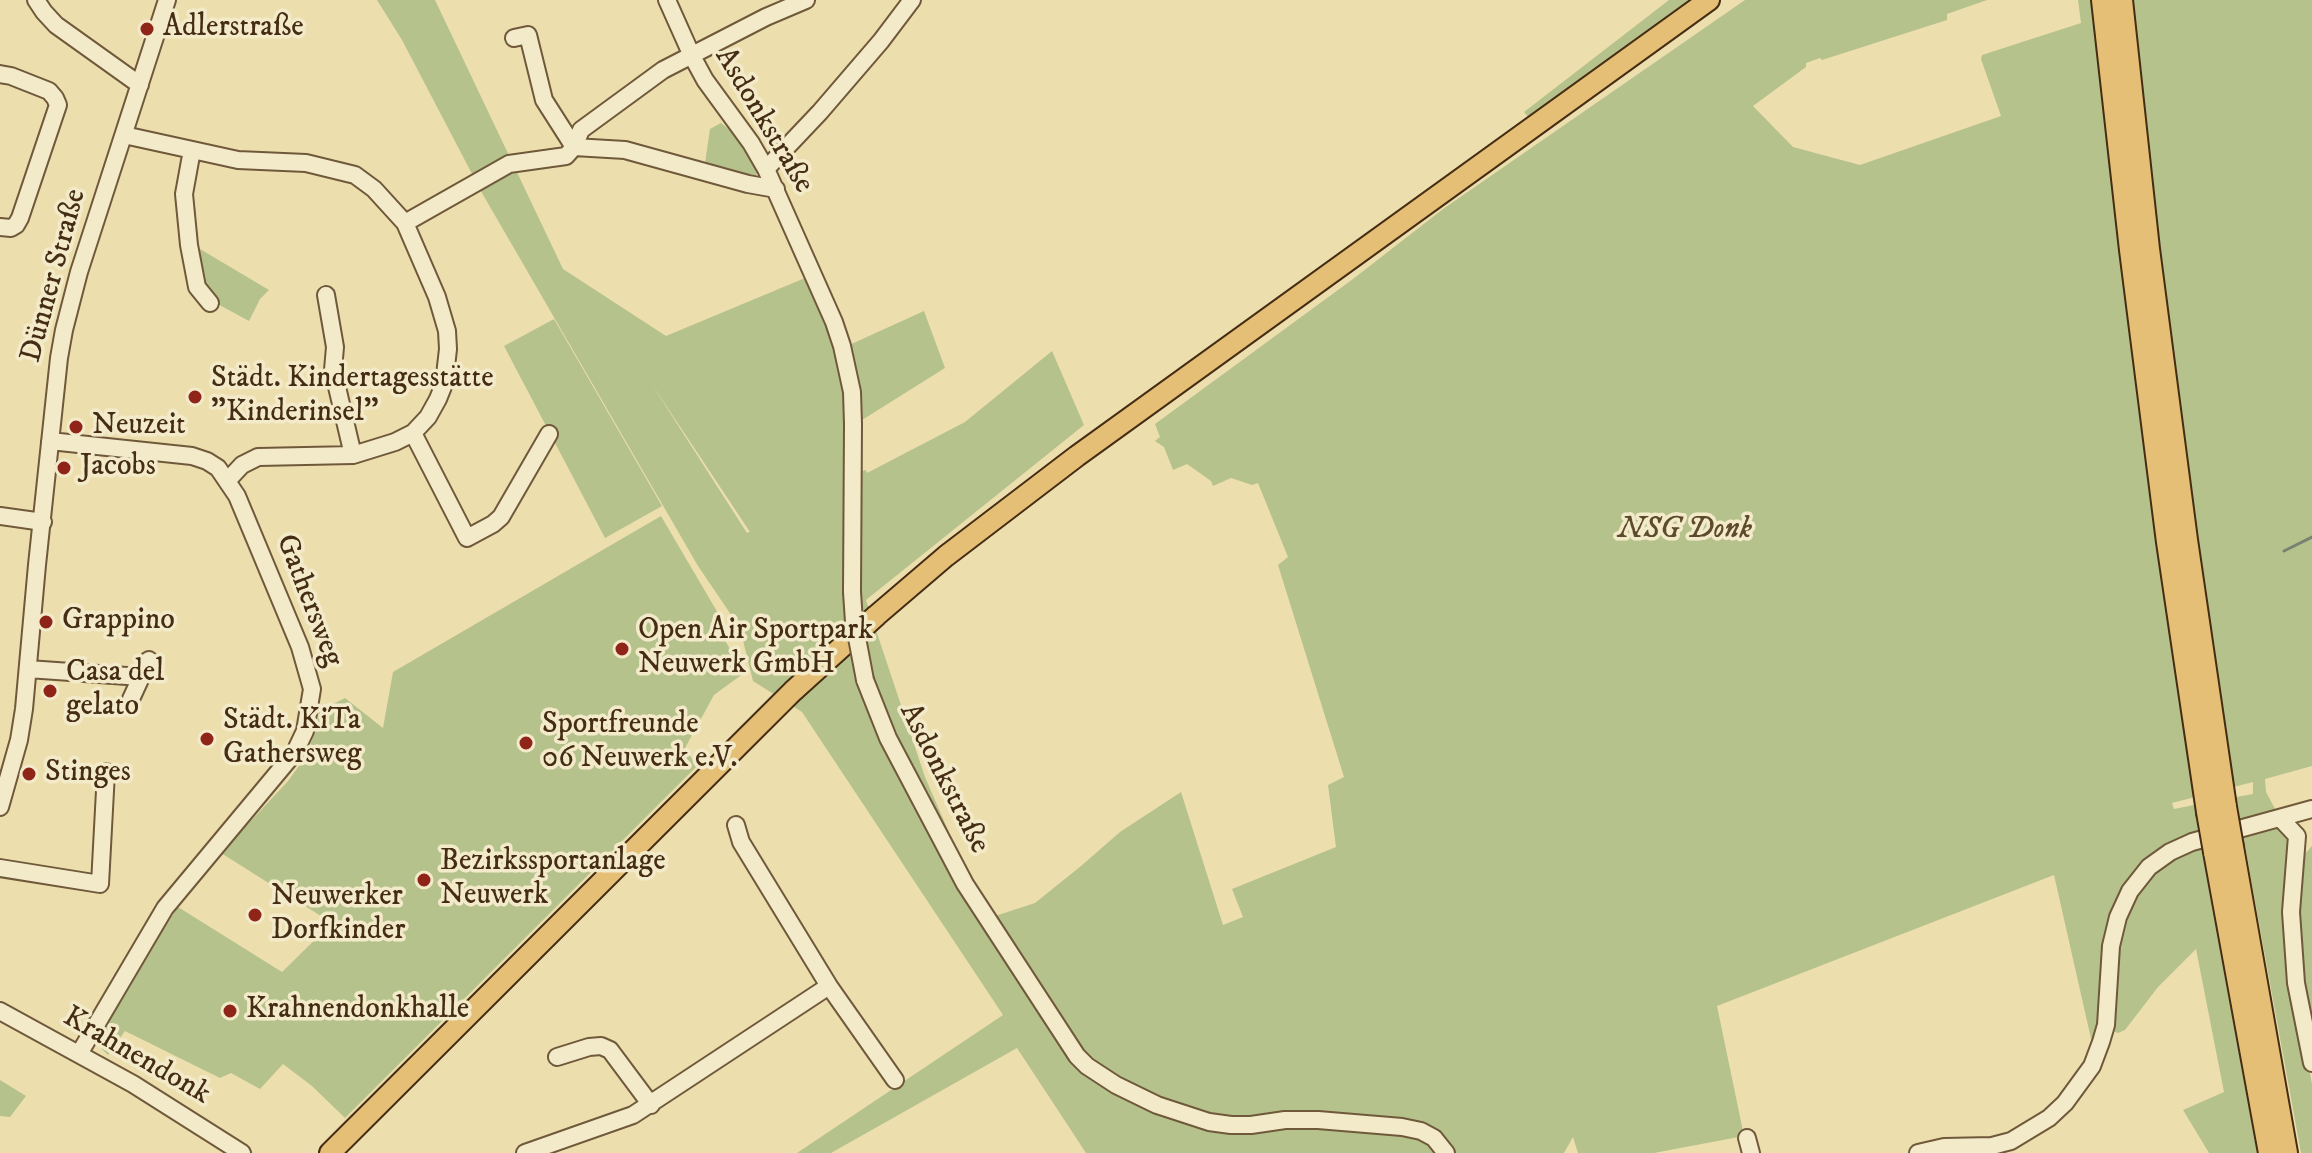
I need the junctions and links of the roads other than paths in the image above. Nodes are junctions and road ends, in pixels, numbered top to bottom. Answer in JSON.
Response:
{"nodes":[{"id":1,"x":36,"y":0,"type":"edge"},
{"id":2,"x":167,"y":0,"type":"edge"},
{"id":3,"x":667,"y":0,"type":"edge"},
{"id":4,"x":806,"y":0,"type":"edge"},
{"id":5,"x":912,"y":0,"type":"edge"},
{"id":6,"x":1709,"y":0,"type":"edge"},
{"id":7,"x":2103,"y":0,"type":"edge"},
{"id":8,"x":2121,"y":0,"type":"edge"},
{"id":9,"x":514,"y":38,"type":"dead end"},
{"id":10,"x":692,"y":56,"type":"junction"},
{"id":11,"x":0,"y":74,"type":"edge"},
{"id":12,"x":140,"y":85,"type":"junction"},
{"id":13,"x":124,"y":135,"type":"junction"},
{"id":14,"x":574,"y":147,"type":"junction"},
{"id":15,"x":192,"y":150,"type":"junction"},
{"id":16,"x":766,"y":169,"type":"junction"},
{"id":17,"x":776,"y":189,"type":"junction"},
{"id":18,"x":405,"y":223,"type":"junction"},
{"id":19,"x":0,"y":227,"type":"edge"},
{"id":20,"x":326,"y":295,"type":"dead end"},
{"id":21,"x":210,"y":303,"type":"dead end"},
{"id":22,"x":413,"y":433,"type":"junction"},
{"id":23,"x":549,"y":434,"type":"dead end"},
{"id":24,"x":50,"y":441,"type":"junction"},
{"id":25,"x":353,"y":455,"type":"junction"},
{"id":26,"x":228,"y":480,"type":"junction"},
{"id":27,"x":0,"y":516,"type":"edge"},
{"id":28,"x":43,"y":522,"type":"junction"},
{"id":29,"x":149,"y":660,"type":"dead end"},
{"id":30,"x":28,"y":669,"type":"junction"},
{"id":31,"x":141,"y":677,"type":"junction"},
{"id":32,"x":131,"y":699,"type":"dead end"},
{"id":33,"x":106,"y":772,"type":"dead end"},
{"id":34,"x":0,"y":807,"type":"edge"},
{"id":35,"x":2216,"y":809,"type":"junction"},
{"id":36,"x":2312,"y":809,"type":"edge"},
{"id":37,"x":2280,"y":818,"type":"junction"},
{"id":38,"x":736,"y":825,"type":"dead end"},
{"id":39,"x":2224,"y":849,"type":"junction"},
{"id":40,"x":0,"y":868,"type":"edge"},
{"id":41,"x":829,"y":986,"type":"junction"},
{"id":42,"x":0,"y":1011,"type":"edge"},
{"id":43,"x":79,"y":1054,"type":"junction"},
{"id":44,"x":557,"y":1057,"type":"dead end"},
{"id":45,"x":2312,"y":1063,"type":"edge"},
{"id":46,"x":895,"y":1080,"type":"dead end"},
{"id":47,"x":651,"y":1105,"type":"junction"},
{"id":48,"x":242,"y":1153,"type":"edge"},
{"id":49,"x":330,"y":1153,"type":"edge"},
{"id":50,"x":525,"y":1153,"type":"edge"},
{"id":51,"x":1446,"y":1153,"type":"edge"},
{"id":52,"x":1918,"y":1153,"type":"edge"},
{"id":53,"x":2270,"y":1153,"type":"edge"},
{"id":54,"x":2286,"y":1153,"type":"edge"}],
"edges":[{"from":1,"to":12,"type":"street"},
{"from":2,"to":12,"type":"street","name":"Dünner Straße"},
{"from":3,"to":10,"type":"street","name":"Asdonkstraße"},
{"from":4,"to":10,"type":"street"},
{"from":5,"to":16,"type":"street"},
{"from":6,"to":49,"type":"main road"},
{"from":7,"to":35,"type":"highway"},
{"from":8,"to":35,"type":"highway"},
{"from":9,"to":14,"type":"street"},
{"from":10,"to":14,"type":"street"},
{"from":10,"to":16,"type":"street","name":"Asdonkstraße"},
{"from":11,"to":19,"type":"street"},
{"from":12,"to":13,"type":"street","name":"Dünner Straße"},
{"from":13,"to":15,"type":"street"},
{"from":13,"to":24,"type":"street","name":"Dünner Straße"},
{"from":14,"to":17,"type":"street"},
{"from":14,"to":18,"type":"street"},
{"from":15,"to":18,"type":"street"},
{"from":15,"to":21,"type":"street"},
{"from":16,"to":17,"type":"street","name":"Asdonkstraße"},
{"from":17,"to":51,"type":"street","name":"Asdonkstraße","bridge":true},
{"from":18,"to":22,"type":"street"},
{"from":20,"to":25,"type":"street"},
{"from":22,"to":23,"type":"street"},
{"from":22,"to":25,"type":"street"},
{"from":24,"to":26,"type":"street","name":"Gathersweg"},
{"from":24,"to":28,"type":"street","name":"Dünner Straße"},
{"from":25,"to":26,"type":"street"},
{"from":26,"to":43,"type":"street","name":"Gathersweg"},
{"from":27,"to":28,"type":"street"},
{"from":28,"to":30,"type":"street","name":"Dünner Straße"},
{"from":29,"to":31,"type":"street"},
{"from":30,"to":31,"type":"street"},
{"from":30,"to":34,"type":"street","name":"Dünner Straße"},
{"from":31,"to":32,"type":"street"},
{"from":33,"to":40,"type":"street"},
{"from":35,"to":39,"type":"highway","bridge":true},
{"from":36,"to":37,"type":"street"},
{"from":37,"to":45,"type":"street"},
{"from":37,"to":52,"type":"street"},
{"from":38,"to":41,"type":"street"},
{"from":39,"to":53,"type":"highway"},
{"from":39,"to":54,"type":"highway"},
{"from":41,"to":46,"type":"street"},
{"from":41,"to":47,"type":"street"},
{"from":42,"to":43,"type":"street","name":"Krahnendonk"},
{"from":43,"to":48,"type":"street","name":"Krahnendonk"},
{"from":44,"to":47,"type":"street"},
{"from":47,"to":50,"type":"street"}]}
